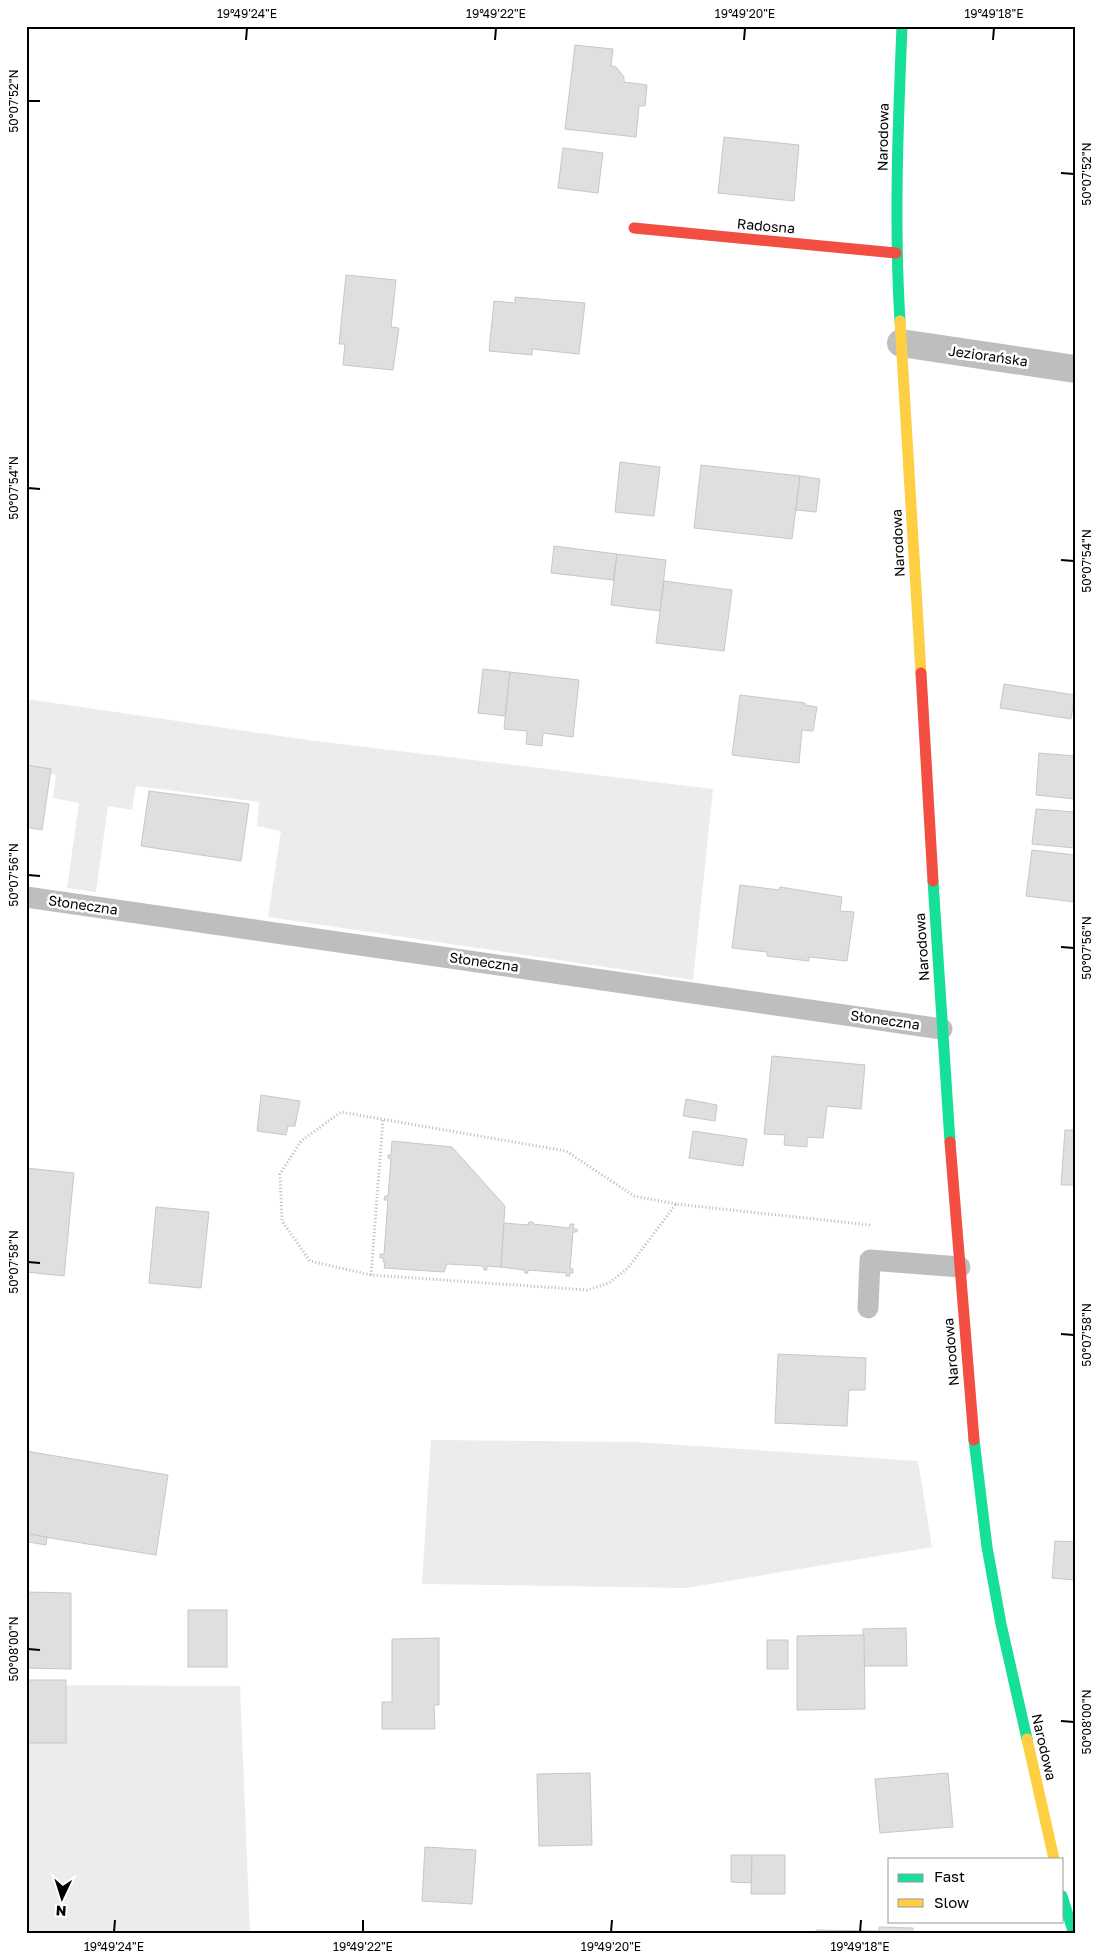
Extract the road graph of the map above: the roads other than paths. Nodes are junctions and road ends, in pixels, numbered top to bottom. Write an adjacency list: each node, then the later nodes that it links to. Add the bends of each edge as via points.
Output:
1 (902, 26): 3 (street, Narodowa)
2 (634, 228): 3 (street, Radosna)
3 (896, 253): 4 (street, Narodowa)
4 (901, 344): 5 (street, Jeziorańska); 7 (street, Narodowa)
5 (1075, 369)
6 (26, 897): 7 (lane, Słoneczna)
7 (942, 1029): 8 (street, Narodowa)
8 (960, 1267): 9 (lane, via 870,1260); 10 (street, Narodowa, via 973,1436 987,1547 1000,1624)
9 (868, 1308)
10 (1054, 1858)
11 (1064, 1902): 12 (street)
12 (1074, 1934)

